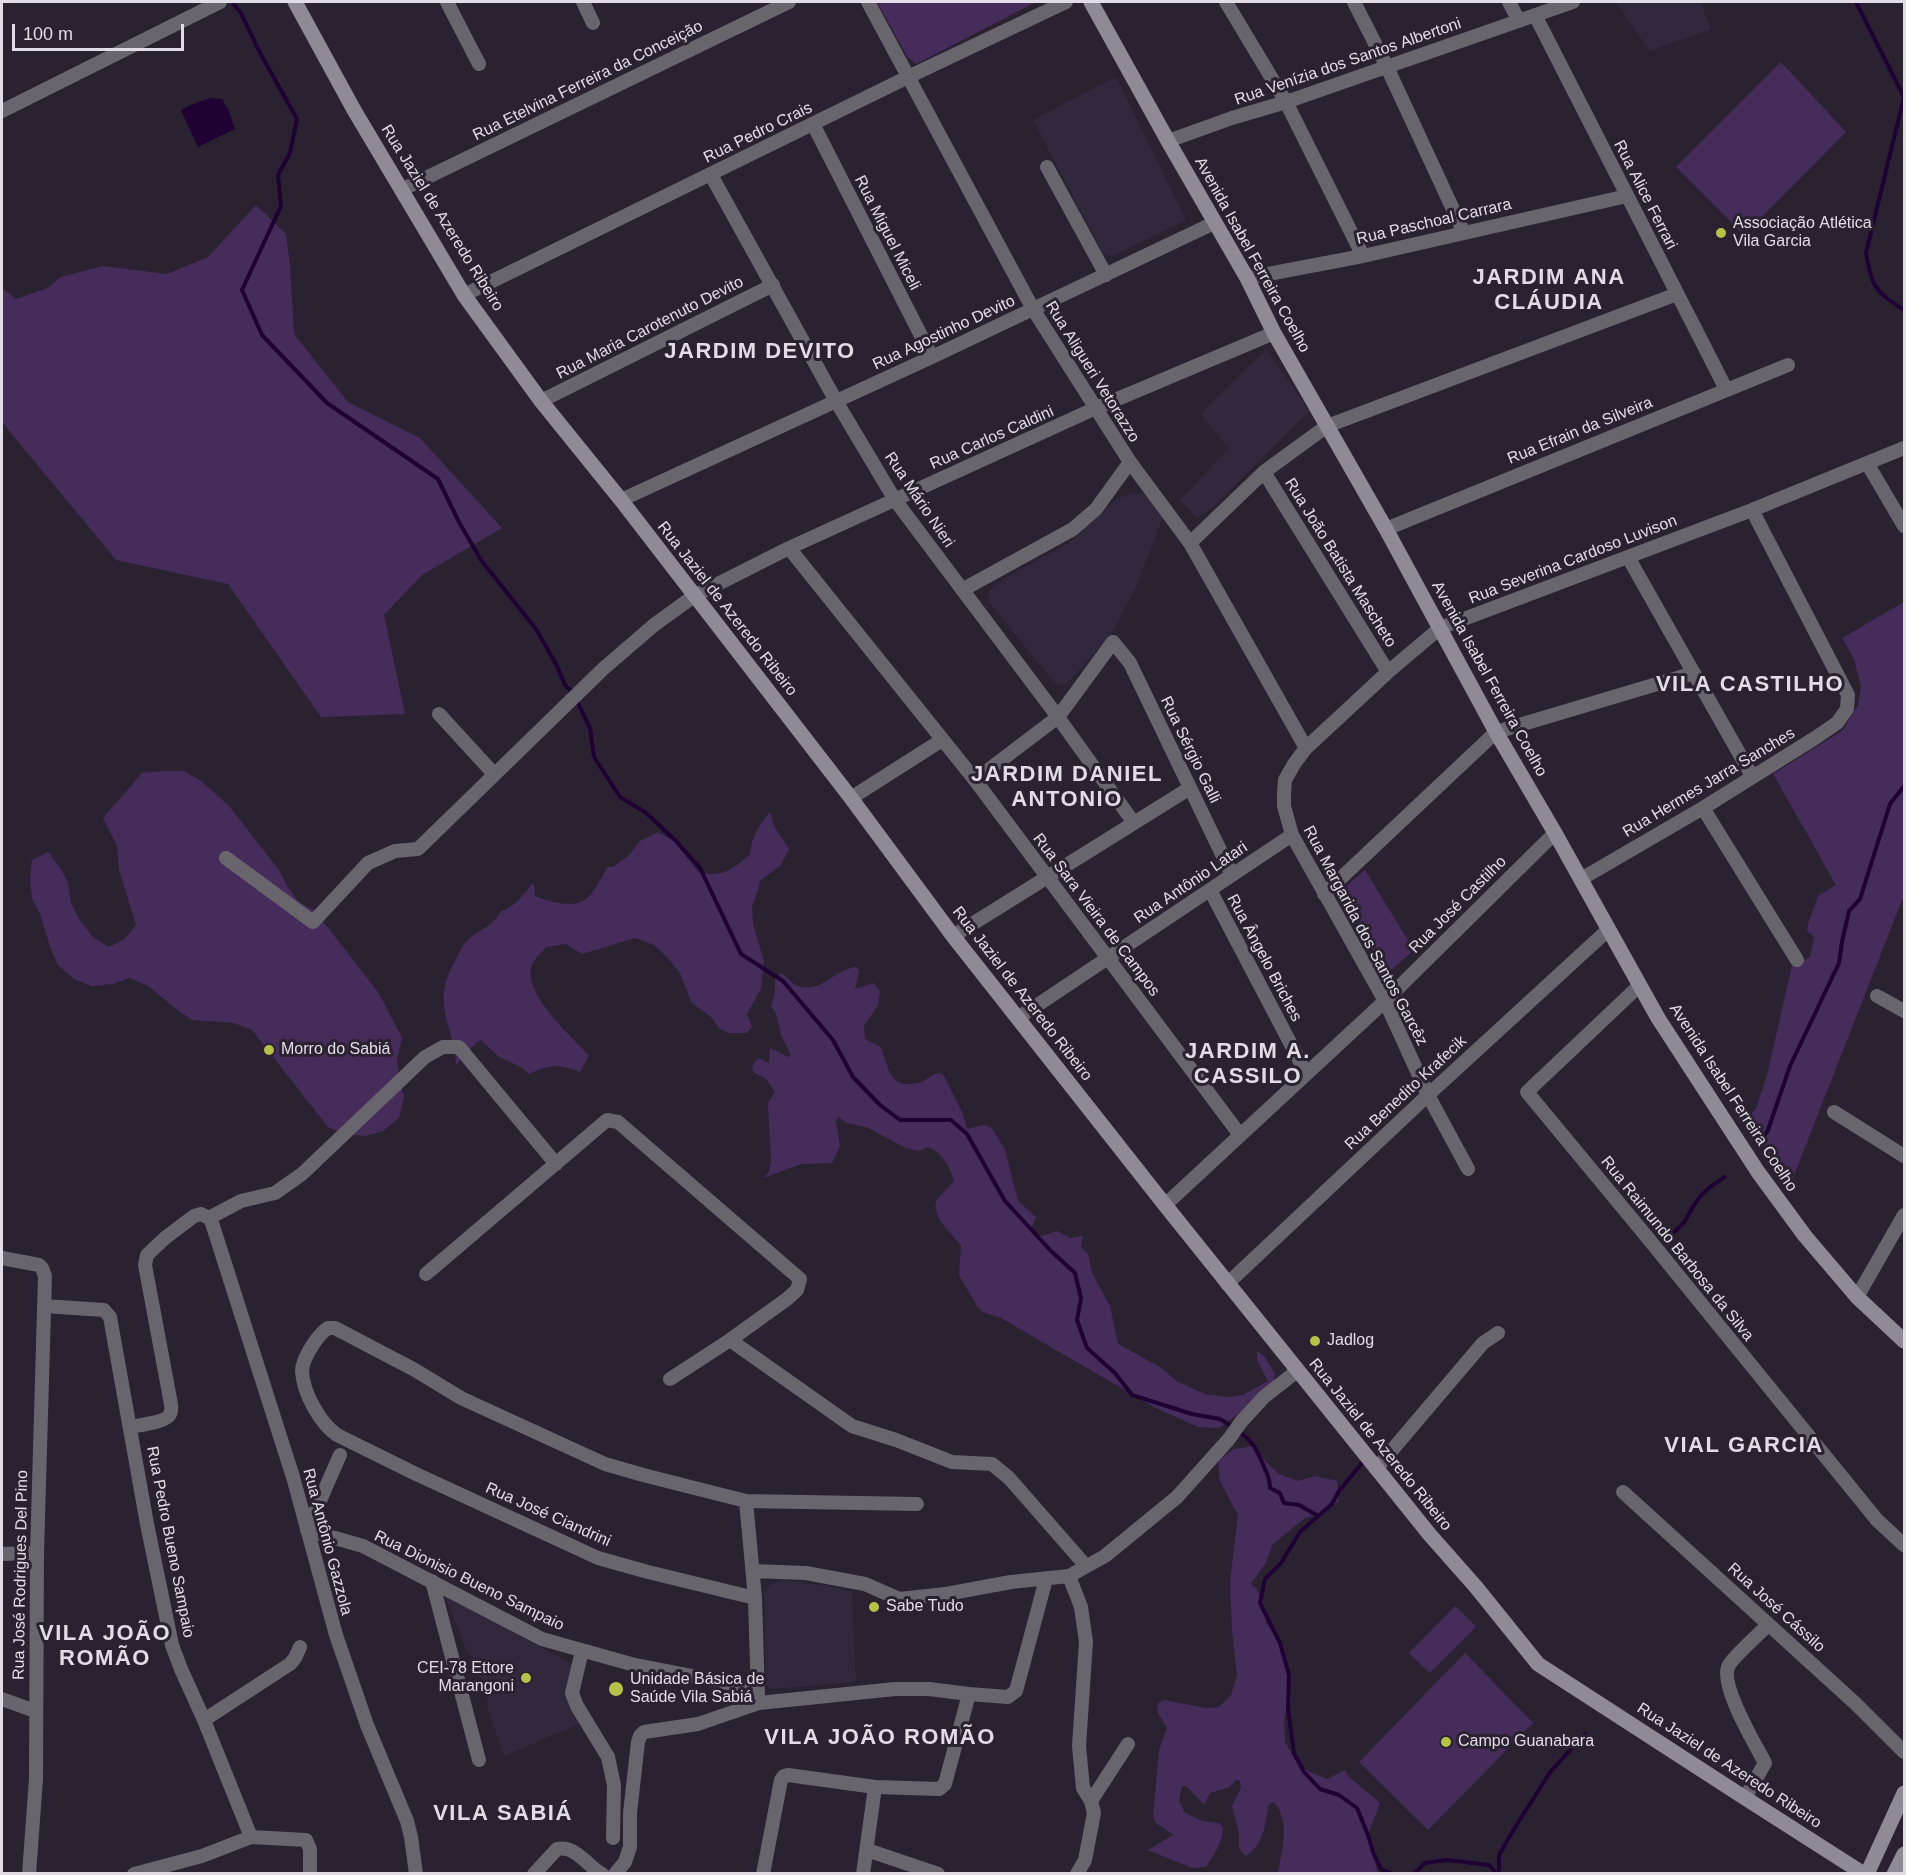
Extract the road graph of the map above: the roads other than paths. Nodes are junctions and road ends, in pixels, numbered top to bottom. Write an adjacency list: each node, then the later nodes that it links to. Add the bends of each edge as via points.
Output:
1 (220, 2): 20 (street)
2 (296, 2): 25 (street, Rua Jaziel de Azeredo Ribeiro)
3 (447, 2): 16 (street)
4 (583, 2): 15 (street)
5 (789, 2): 25 (street, Rua Etelvina Ferreira da Conceição)
6 (868, 2): 18 (street, Rua Aligueri Vetorazzo)
7 (1066, 2): 18 (street, Rua Pedro Crais)
8 (1091, 2): 22 (street, Avenida Isabel Ferreira Coelho)
9 (1226, 2): 19 (street)
10 (1354, 2): 17 (street)
11 (1509, 2): 14 (street)
12 (1573, 2): 13 (street, Rua Venízia dos Santos Albertoni)
13 (1535, 15): 14 (street, Rua Venízia dos Santos Albertoni); 26 (street, Rua Alice Ferrari)
14 (1519, 21): 17 (street, Rua Venízia dos Santos Albertoni)
15 (593, 23)
16 (479, 64)
17 (1387, 67): 19 (street, Rua Venízia dos Santos Albertoni); 28 (street)
18 (908, 77): 21 (street, Rua Pedro Crais); 35 (street, Rua Aligueri Vetorazzo)
19 (1286, 102): 22 (street, Rua Venízia dos Santos Albertoni); 29 (street)
20 (2, 111)
21 (813, 124): 24 (street, Rua Pedro Crais); 37 (street, Rua Miguel Miceli)
22 (1168, 141): 27 (street, Avenida Isabel Ferreira Coelho)
23 (1047, 167): 30 (street)
24 (711, 175): 32 (street, Rua Mário Nieri); 34 (street, Rua Pedro Crais)
25 (401, 190): 34 (street, Rua Jaziel de Azeredo Ribeiro)
26 (1627, 196): 28 (street, Rua Paschoal Carrara); 33 (street, Rua Alice Ferrari)
27 (1214, 223): 30 (street, Rua Agostinho Devito); 31 (street, Avenida Isabel Ferreira Coelho)
28 (1464, 233): 29 (street, Rua Paschoal Carrara)
29 (1363, 256): 31 (street, Rua Paschoal Carrara)
30 (1106, 275): 35 (street, Rua Agostinho Devito)
31 (1247, 278): 36 (street, Avenida Isabel Ferreira Coelho)
32 (773, 285): 40 (street, Rua Maria Carotenuto Devito); 41 (street, Rua Mário Nieri)
33 (1677, 294): 39 (street, Rua Alice Ferrari); 43 (street)
34 (464, 295): 40 (street, Rua Jaziel de Azeredo Ribeiro)
35 (1033, 309): 37 (street, Rua Agostinho Devito); 42 (street, Rua Aligueri Vetorazzo)
36 (1274, 333): 42 (street, Rua Carlos Caldini); 43 (street, Avenida Isabel Ferreira Coelho)
37 (932, 357): 41 (street, Rua Agostinho Devito)
38 (1788, 365): 39 (street, Rua Efrain da Silveira)
39 (1726, 390): 52 (street, Rua Efrain da Silveira)
40 (541, 401): 48 (street, Rua Jaziel de Azeredo Ribeiro)
41 (836, 401): 48 (street, Rua Agostinho Devito); 49 (street, Rua Mário Nieri)
42 (1096, 408): 45 (street, Rua Aligueri Vetorazzo); 49 (street, Rua Carlos Caldini)
43 (1327, 426): 47 (street); 52 (street, Avenida Isabel Ferreira Coelho)
44 (1905, 448): 46 (street, Rua Severina Cardoso Luvison)
45 (1130, 462): 53 (street, Rua Aligueri Vetorazzo); 56 (street, via 1096,509 1073,529)
46 (1867, 462): 50 (street, Rua Severina Cardoso Luvison); 51 (street)
47 (1264, 472): 53 (street); 59 (street, Rua João Batista Mascheto)
48 (621, 500): 57 (street, Rua Jaziel de Azeredo Ribeiro)
49 (895, 500): 54 (street, Rua Carlos Caldini); 56 (street, Rua Mário Nieri)
50 (1752, 510): 55 (street, Rua Severina Cardoso Luvison); 67 (street, Rua Hermes Jarra Sanches, via 1848,695 1847,709 1837,723)
51 (1905, 526)
52 (1386, 529): 58 (street, Avenida Isabel Ferreira Coelho)
53 (1190, 543): 65 (street, Rua Aligueri Vetorazzo)
54 (789, 548): 57 (street, Rua Carlos Caldini); 64 (street, Rua Sara Vieira de Campos)
55 (1628, 557): 58 (street, Rua Severina Cardoso Luvison); 60 (street)
56 (962, 590): 62 (street, Rua Mário Nieri)
57 (694, 596): 66 (street, Rua Carlos Caldini, via 626,649); 70 (street, Rua Jaziel de Azeredo Ribeiro)
58 (1440, 628): 59 (street, Rua Severina Cardoso Luvison); 63 (street, Avenida Isabel Ferreira Coelho)
59 (1388, 672): 65 (street, Rua Severina Cardoso Luvison)
60 (1694, 673): 63 (street); 67 (street)
61 (439, 714): 66 (street)
62 (1058, 717): 68 (street); 69 (street, Rua Sérgio Galli, via 1113,642 1130,663); 72 (street, Rua Mário Nieri)
63 (1496, 732): 73 (street, Avenida Isabel Ferreira Coelho); 80 (street)
64 (942, 740): 68 (street, Rua Sara Vieira de Campos); 70 (street)
65 (1306, 748): 74 (street, Rua Margarida dos Santos Garcêz, via 1285,780 1284,806)
66 (494, 774): 75 (street, Rua Carlos Caldini, via 418,849 395,851 368,863 313,922)
67 (1752, 777): 71 (street, Rua Hermes Jarra Sanches)
68 (975, 780): 77 (street, Rua Sara Vieira de Campos)
69 (1190, 788): 72 (street); 76 (street, Rua Sérgio Galli)
70 (851, 798): 82 (street, Rua Jaziel de Azeredo Ribeiro)
71 (1703, 808): 78 (street, Rua Hermes Jarra Sanches); 84 (street)
72 (1134, 823): 77 (street)
73 (1555, 832): 78 (street, Avenida Isabel Ferreira Coelho); 87 (street, Rua José Castilho)
74 (1292, 835): 76 (street, Rua Antônio Latari); 80 (street, Rua Margarida dos Santos Garcêz)
75 (226, 858)
76 (1232, 875): 79 (street, Rua Antônio Latari)
77 (1048, 876): 82 (street); 83 (street, Rua Sara Vieira de Campos)
78 (1581, 879): 81 (street, Avenida Isabel Ferreira Coelho)
79 (1210, 890): 83 (street, Rua Antônio Latari); 90 (street, Rua Ângelo Briches)
80 (1324, 894): 87 (street, Rua Margarida dos Santos Garcêz)
81 (1609, 929): 85 (street, Avenida Isabel Ferreira Coelho); 91 (street, Rua Benedito Krafecik)
82 (953, 936): 89 (street, Rua Jaziel de Azeredo Ribeiro)
83 (1108, 958): 89 (street, Rua Antônio Latari); 93 (street, Rua Sara Vieira de Campos)
84 (1797, 960)
85 (1640, 986): 103 (street, Avenida Isabel Ferreira Coelho, via 1758,1172); 119 (street, Rua Raimundo Barbosa da Silva, via 1527,1092 1877,1520)
86 (1877, 996): 88 (street)
87 (1385, 1001): 90 (street, Rua José Castilho); 91 (street, Rua Margarida dos Santos Garcêz)
88 (1905, 1011)
89 (1017, 1018): 97 (street, Rua Jaziel de Azeredo Ribeiro)
90 (1306, 1073): 93 (street, Rua José Castilho)
91 (1428, 1095): 96 (street, Rua Margarida dos Santos Garcêz); 102 (street, Rua Benedito Krafecik)
92 (1834, 1112): 94 (street)
93 (1240, 1135): 97 (street, Rua José Castilho)
94 (1905, 1156)
95 (556, 1164): 99 (street, via 459,1047 443,1047 425,1057 302,1174 275,1193 241,1201); 101 (street); 106 (street, via 607,1120 618,1122 800,1279 787,1299)
96 (1468, 1168)
97 (1165, 1205): 102 (street, Rua Jaziel de Azeredo Ribeiro)
98 (1905, 1215): 103 (street)
99 (208, 1218): 110 (street, via 194,1216 145,1259 171,1412 169,1418); 118 (street, Rua Antônio Gazzola, via 259,1366)
100 (2, 1258): 104 (street, Rua José Rodrigues Del Pino, via 39,1264 45,1276)
101 (426, 1275)
102 (1227, 1284): 108 (street, Rua Jaziel de Azeredo Ribeiro)
103 (1857, 1297): 107 (street, Avenida Isabel Ferreira Coelho)
104 (44, 1306): 110 (street, Rua Pedro Bueno Sampaio, via 108,1313); 120 (street, Rua José Rodrigues Del Pino)
105 (1498, 1333): 114 (street, via 1483,1343)
106 (730, 1340): 109 (street); 122 (street, via 852,1426 952,1462 992,1464 1009,1478)
107 (1905, 1341)
108 (1297, 1371): 114 (street, Rua Jaziel de Azeredo Ribeiro); 122 (street, via 1264,1397 1177,1497 1105,1556)
109 (670, 1379)
110 (131, 1427): 135 (street, Rua Pedro Bueno Sampaio, via 172,1644)
111 (337, 1435): 112 (street, Rua José Ciandrini); 113 (street); 116 (street, via 313,1406 302,1370 317,1339 328,1328 336,1328 461,1398 605,1464)
112 (353, 1442): 113 (street); 127 (street, Rua José Ciandrini, via 598,1558)
113 (340, 1455): 118 (street)
114 (1376, 1468): 141 (street, Rua Jaziel de Azeredo Ribeiro, via 1538,1664)
115 (1623, 1492): 128 (street, Rua José Cássilo)
116 (746, 1501): 117 (street); 123 (street)
117 (917, 1504)
118 (307, 1530): 126 (street, Rua Dionisio Bueno Sampaio, via 363,1546); 150 (street, Rua Antônio Gazzola, via 353,1689 407,1821)
119 (1905, 1545)
120 (37, 1553): 121 (street); 134 (street, Rua José Rodrigues Del Pino)
121 (2, 1554)
122 (1086, 1566): 124 (street)
123 (753, 1571): 125 (street, via 806,1573 856,1582 899,1599); 127 (street)
124 (1069, 1576): 125 (street); 142 (street, via 1086,1642 1079,1746 1083,1788)
125 (1046, 1579): 131 (street, via 1016,1691 1008,1697)
126 (432, 1581): 130 (street, Rua Dionisio Bueno Sampaio, via 543,1639); 138 (street)
127 (755, 1598): 132 (street)
128 (1768, 1625): 137 (street, Rua José Cássilo); 141 (street, via 1728,1665 1726,1676 1729,1692 1765,1763)
129 (300, 1647): 135 (street, via 290,1664)
130 (582, 1651): 132 (street, Rua Dionisio Bueno Sampaio, via 743,1686); 144 (street, via 572,1693 608,1757 614,1785)
131 (969, 1694): 132 (street, via 895,1689); 139 (street, via 945,1784 939,1789)
132 (758, 1697): 153 (street, via 698,1724 640,1736 630,1813 630,1847 626,1862)
133 (2, 1699): 134 (street)
134 (35, 1711): 147 (street, Rua José Rodrigues Del Pino, via 36,1779)
135 (204, 1720): 143 (street, Rua Pedro Bueno Sampaio)
136 (1128, 1744): 142 (street)
137 (1905, 1752)
138 (479, 1760)
139 (875, 1787): 145 (street); 154 (street, via 784,1776)
140 (1905, 1793): 158 (street)
141 (1745, 1798): 158 (street, Rua Jaziel de Azeredo Ribeiro)
142 (1091, 1801): 157 (street, via 1094,1813 1085,1860)
143 (250, 1837): 148 (street, via 202,1856); 149 (street, via 306,1840)
144 (613, 1838)
145 (867, 1850): 155 (street); 156 (street)
146 (1905, 1854): 159 (street)
147 (28, 1874)
148 (134, 1874)
149 (310, 1874)
150 (416, 1874)
151 (534, 1874): 152 (street, via 557,1849 566,1848)
152 (602, 1874)
153 (615, 1874)
154 (763, 1874)
155 (863, 1874)
156 (938, 1874)
157 (1077, 1874)
158 (1866, 1874)
159 (1894, 1874)

